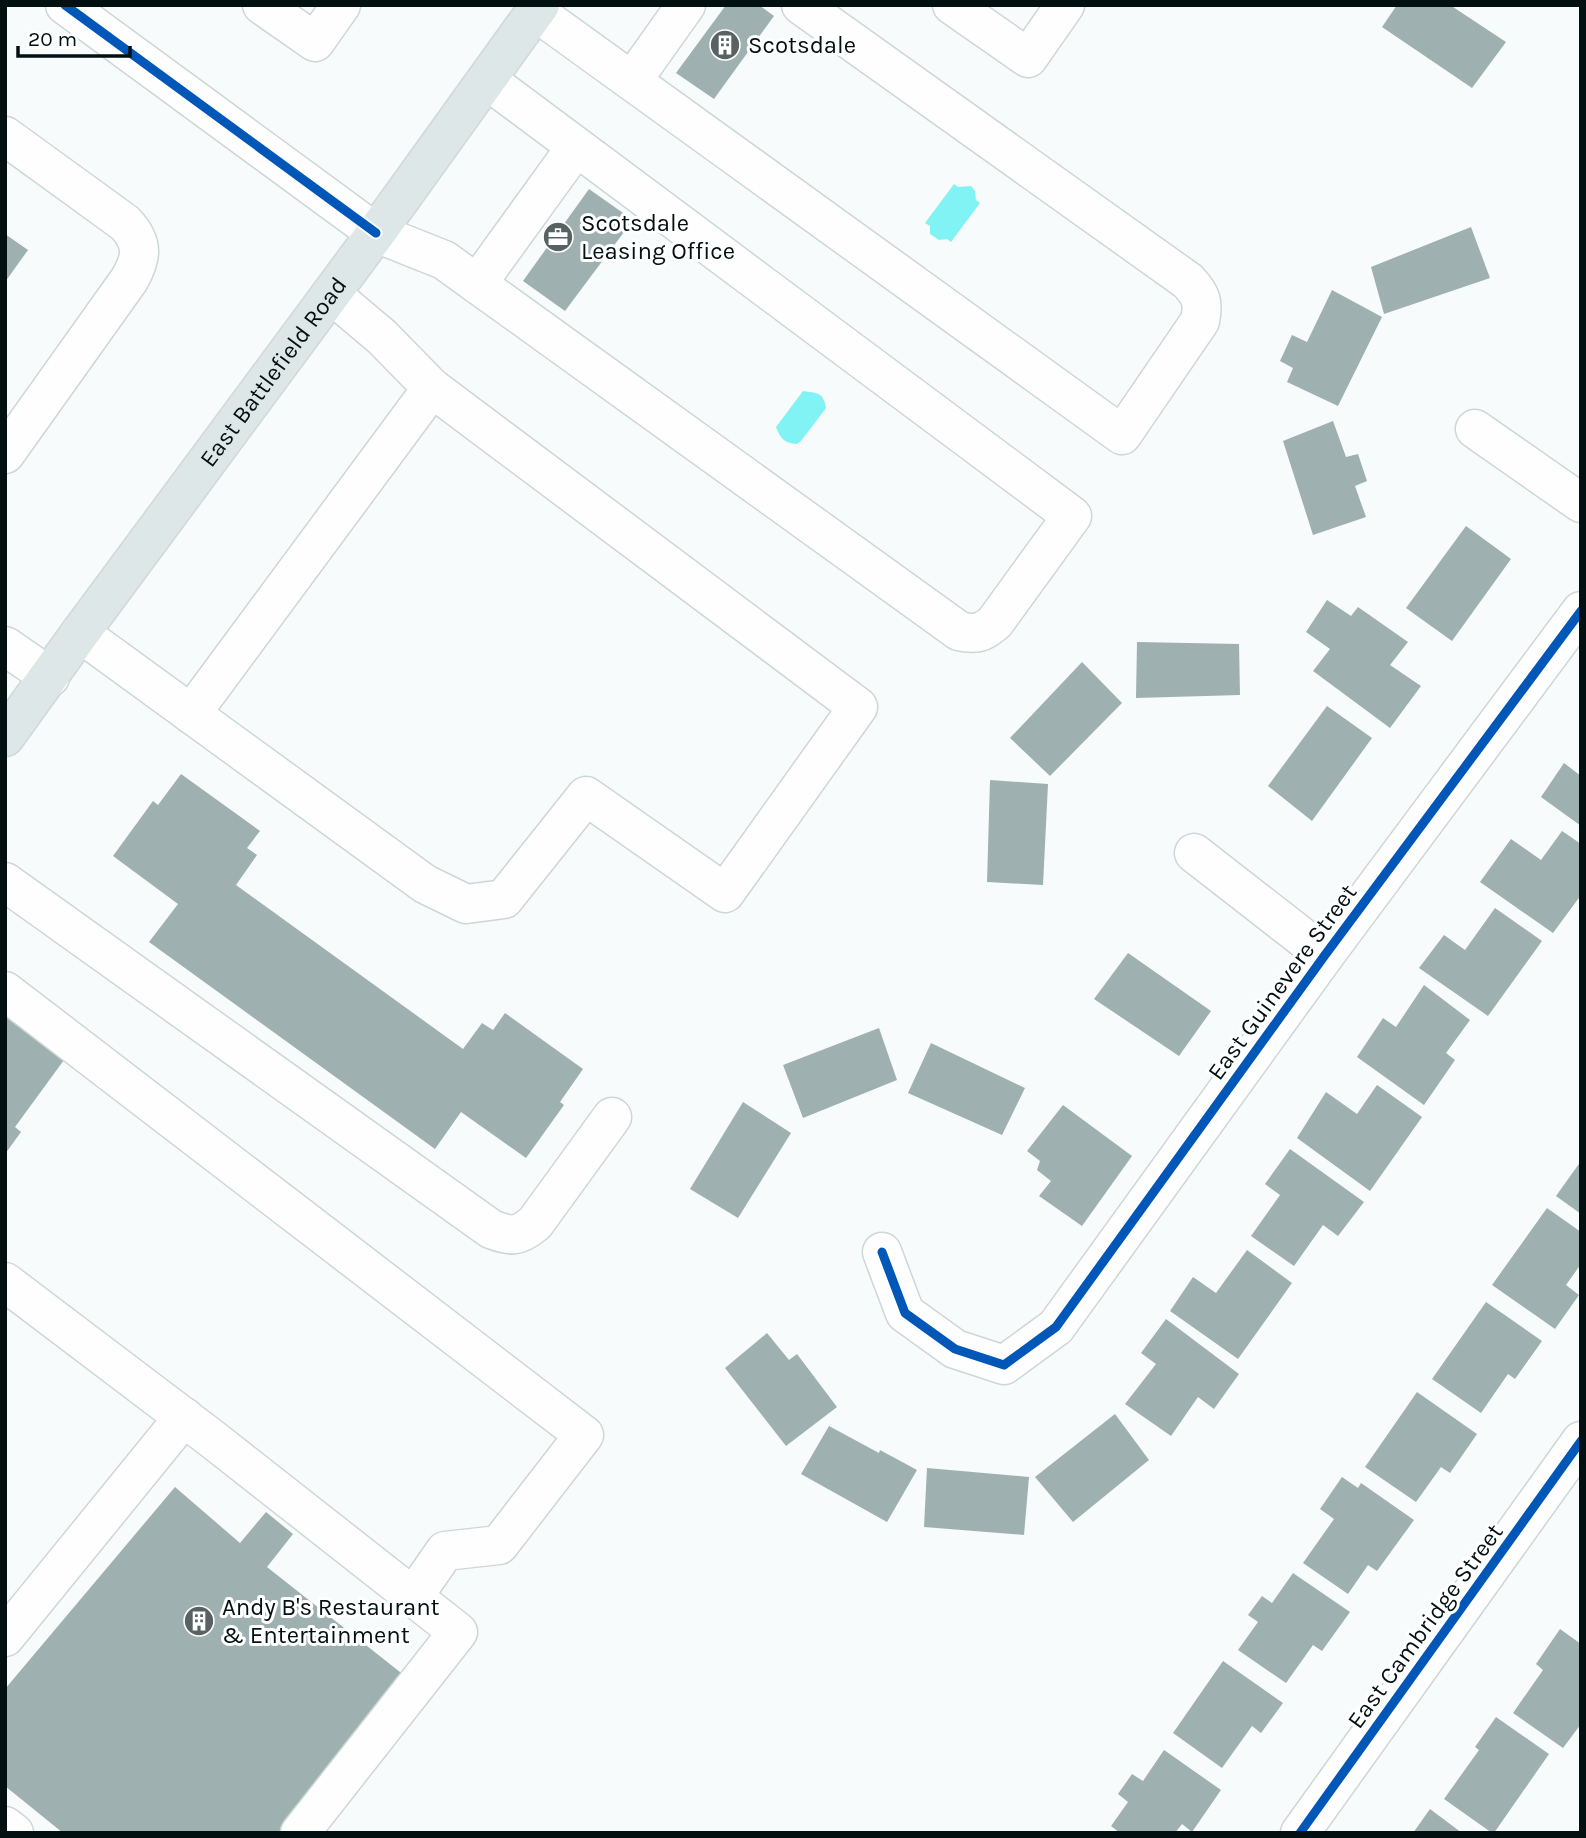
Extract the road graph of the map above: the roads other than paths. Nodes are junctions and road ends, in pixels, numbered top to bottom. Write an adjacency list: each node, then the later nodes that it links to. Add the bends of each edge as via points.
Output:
1 (65, 5): 13 (street)
2 (341, 5): 8 (street, via 315,43)
3 (686, 5): 10 (street)
4 (801, 5): 10 (street, via 1198,292 1203,304 1200,321 1122,435)
5 (952, 5): 6 (street, via 1028,58)
6 (1065, 5)
7 (538, 9): 9 (main road, East Battlefield Road); 10 (street)
8 (275, 10)
9 (487, 80): 12 (street); 13 (main road, East Battlefield Road)
10 (632, 81)
11 (5, 136): 18 (street, via 125,223 139,248 138,264 129,281)
12 (576, 147): 14 (street); 14 (street, via 1072,516 1057,538 995,622 973,634 959,631)
13 (376, 233): 14 (street, via 444,260); 15 (main road, East Battlefield Road)
14 (477, 284)
15 (331, 294): 16 (street); 21 (main road, East Battlefield Road)
16 (432, 388): 24 (street); 24 (street, via 858,707 725,893 586,796 504,899 466,904 425,884)
17 (1475, 429): 19 (street)
18 (5, 454)
19 (1581, 503)
20 (1581, 611): 28 (street, East Guinevere Street)
21 (79, 633): 23 (main road, East Battlefield Road); 24 (street)
22 (5, 646): 23 (street)
23 (50, 677): 25 (main road, East Battlefield Road)
24 (191, 713)
25 (5, 737)
26 (1194, 853): 28 (street)
27 (5, 882): 30 (street, via 491,1229 507,1235 522,1233 535,1223)
28 (1325, 955): 31 (street, East Guinevere Street, via 1056,1326 1004,1365 956,1349 905,1313)
29 (5, 991): 35 (street, via 584,1435 499,1545 445,1551)
30 (612, 1117)
31 (882, 1252)
32 (5, 1282): 33 (street)
33 (184, 1417): 35 (street); 36 (street)
34 (1581, 1441): 40 (street, East Cambridge Street)
35 (413, 1597): 39 (street, via 458,1632)
36 (12, 1615)
37 (5, 1826): 38 (street)
38 (14, 1833)
39 (300, 1833)
40 (1300, 1833)

